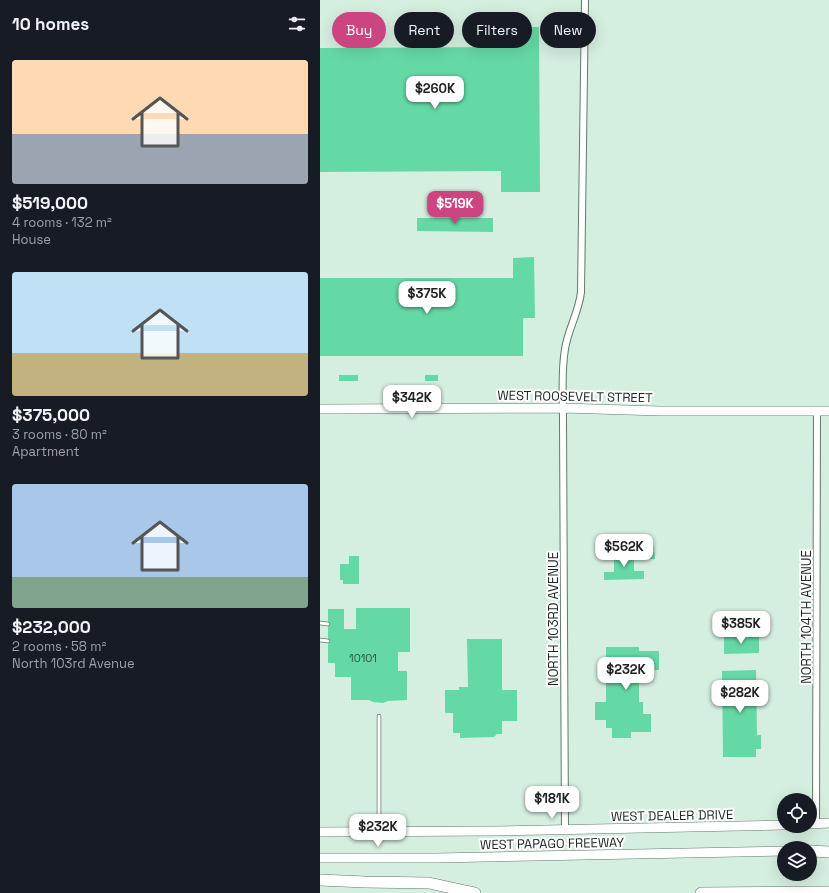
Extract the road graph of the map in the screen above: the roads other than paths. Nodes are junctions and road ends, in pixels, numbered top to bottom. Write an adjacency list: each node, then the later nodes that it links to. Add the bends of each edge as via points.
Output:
1 (585, 0): 2 (street, NORTH 103RD AVENUE, via 581,292 580,303 565,348)
2 (563, 408): 3 (street, WEST ROOSEVELT STREET); 5 (street, WEST ROOSEVELT STREET); 15 (street, NORTH 103RD AVENUE)
3 (320, 409)
4 (829, 410): 5 (street, WEST ROOSEVELT STREET)
5 (817, 411): 11 (street, NORTH 104TH AVENUE)
6 (320, 623): 7 (lane)
7 (328, 624)
8 (320, 640): 9 (lane)
9 (328, 641)
10 (379, 716): 17 (lane)
11 (813, 793)
12 (829, 823): 13 (street)
13 (817, 824)
14 (777, 825): 15 (street, WEST DEALER DRIVE)
15 (565, 830): 17 (street, WEST DEALER DRIVE)
16 (320, 832): 17 (street, WEST DEALER DRIVE)
17 (379, 832)
18 (829, 850): 20 (highway)
19 (777, 851): 21 (street, WEST PAPAGO FREEWAY)
20 (817, 851)
21 (320, 858)
22 (320, 880): 24 (highway, via 429,883)
23 (829, 892): 25 (highway)
24 (475, 893)
25 (701, 893)

